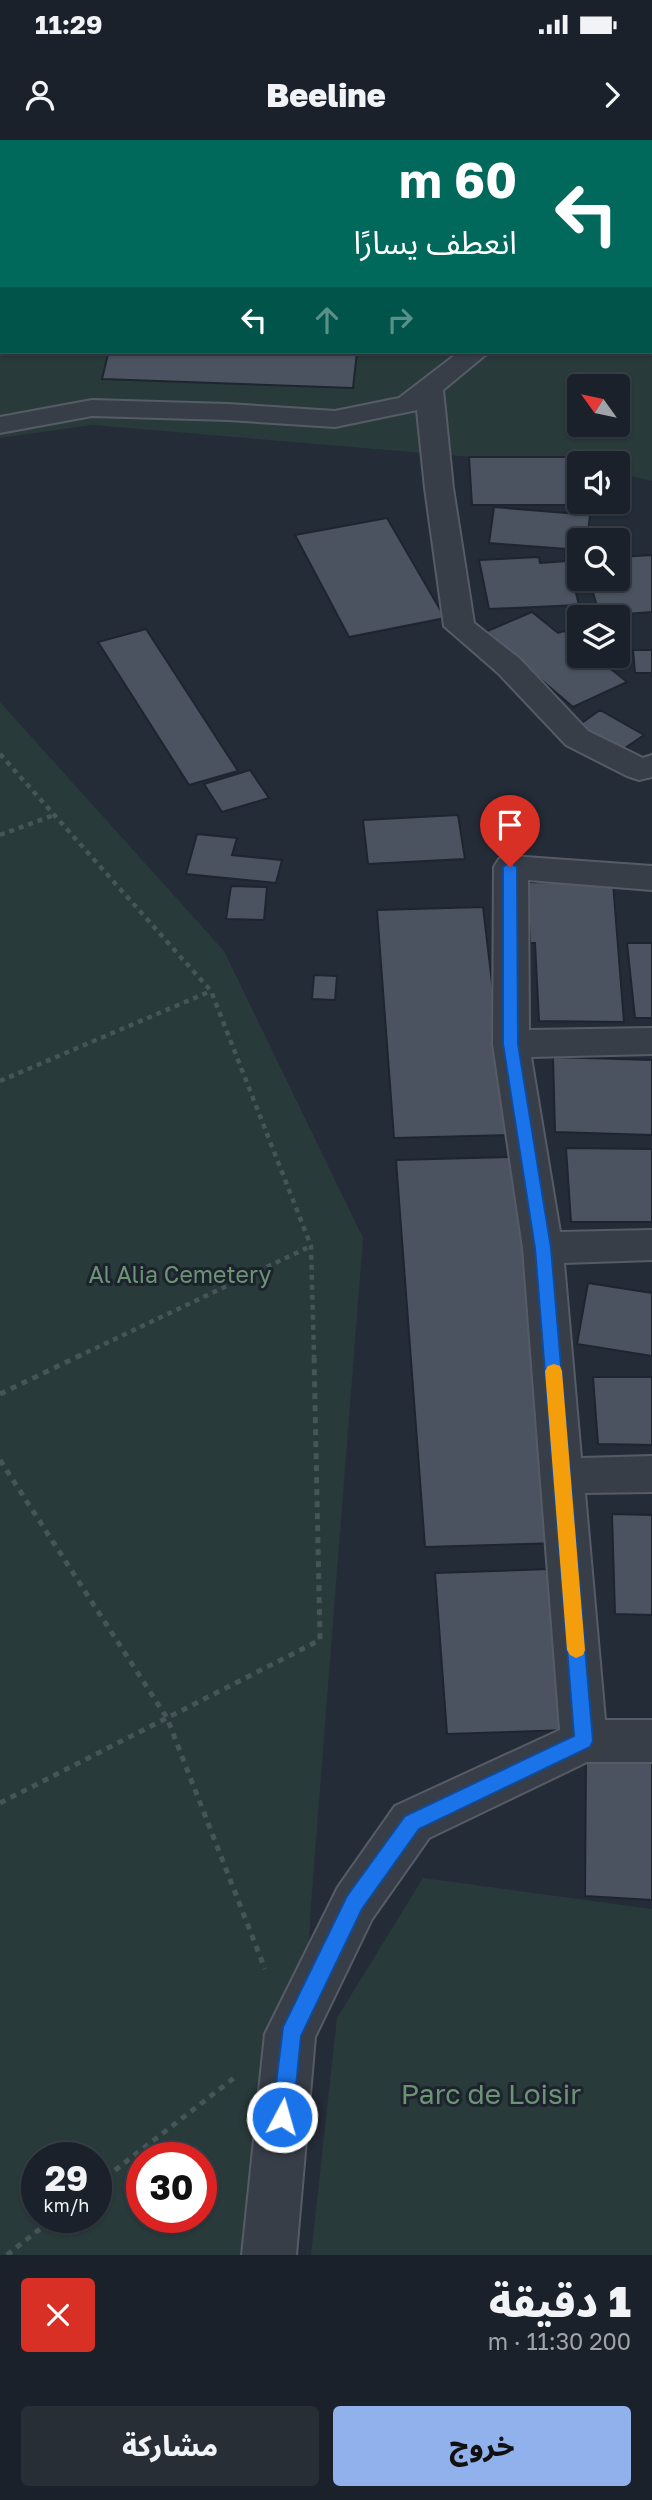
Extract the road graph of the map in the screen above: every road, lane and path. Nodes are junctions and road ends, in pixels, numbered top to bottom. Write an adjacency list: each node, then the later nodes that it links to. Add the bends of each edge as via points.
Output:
1 (473, 354): 2 (street)
2 (429, 387): 3 (street, via 408,404 335,419 92,408); 5 (street, via 459,625 509,666 577,738 639,769)
3 (0, 425)
4 (0, 754): 6 (path)
5 (652, 766)
6 (54, 815): 7 (path); 9 (path)
7 (0, 835)
8 (652, 878): 11 (street, via 510,867)
9 (211, 991): 12 (path); 13 (path)
10 (652, 1041): 11 (street)
11 (511, 1044): 15 (street)
12 (0, 1081)
13 (311, 1245): 16 (path); 20 (path, via 320,1640)
14 (652, 1245): 15 (street)
15 (543, 1248): 19 (street)
16 (0, 1394)
17 (0, 1460): 20 (path)
18 (652, 1474): 19 (street)
19 (562, 1476): 21 (street)
20 (167, 1718): 23 (path); 24 (path)
21 (583, 1741): 22 (street); 24 (street, via 412,1822 355,1903)
22 (652, 1741)
23 (0, 1803)
24 (290, 2034): 25 (path); 28 (street)
25 (112, 2173)
26 (35, 2233): 27 (path)
27 (7, 2255)
28 (269, 2255)

